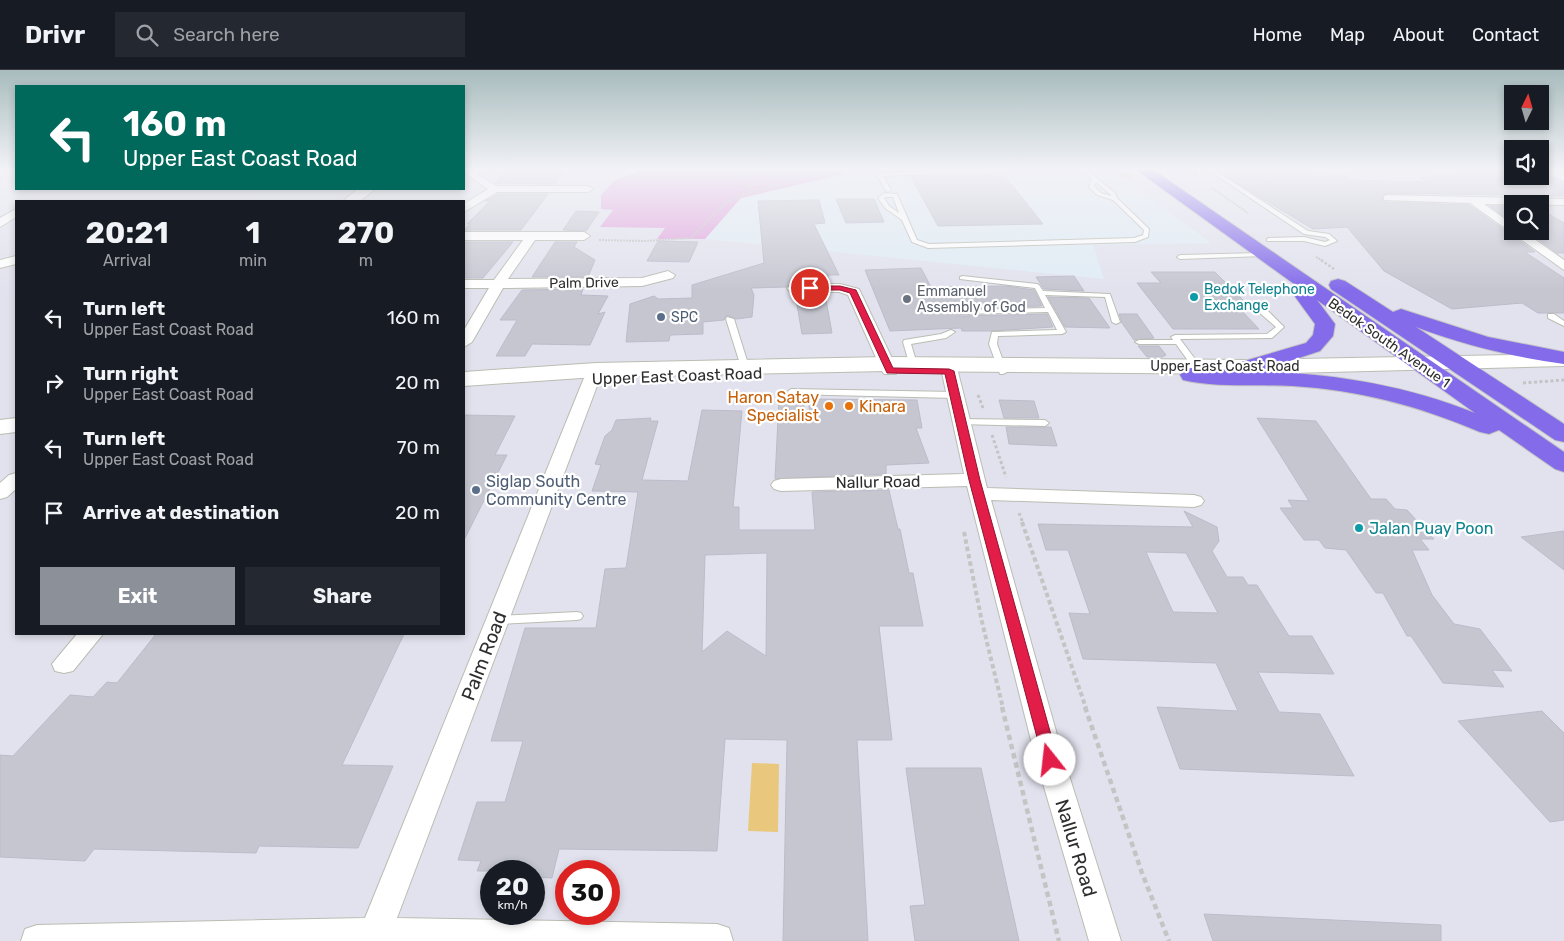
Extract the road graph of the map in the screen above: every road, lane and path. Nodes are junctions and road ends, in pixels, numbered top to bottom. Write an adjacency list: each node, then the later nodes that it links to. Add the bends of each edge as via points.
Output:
1 (12, 210): 13 (street)
2 (720, 210): 16 (path, via 696,236 687,240 596,240)
3 (891, 210): 12 (lane)
4 (901, 210): 12 (lane)
5 (1126, 210): 12 (lane, via 1148,230 1146,236 1135,240 928,246 914,241)
6 (1204, 210): 20 (main road, Bedok South Avenue 1)
7 (1214, 210): 20 (main road, Bedok South Avenue 1)
8 (1242, 210): 11 (path)
9 (1267, 210): 18 (lane, via 1305,236)
10 (1485, 210): 14 (street)
11 (1248, 214)
12 (905, 219)
13 (0, 223)
14 (1504, 223)
15 (465, 236): 17 (street)
16 (584, 236): 17 (street)
17 (531, 237): 31 (street)
18 (1288, 240): 20 (lane); 27 (path)
19 (1528, 240): 21 (street)
20 (1262, 248): 23 (lane); 34 (main road, Bedok South Avenue 1); 50 (main road, via 1325,324 1323,336 1313,347); 51 (main road, Bedok South Avenue 1)
21 (1548, 255): 22 (street); 26 (street)
22 (1564, 255)
23 (1180, 257)
24 (15, 260): 25 (street)
25 (0, 264)
26 (1564, 266)
27 (1334, 269)
28 (668, 275): 31 (street, Palm Drive, via 642,282)
29 (962, 278): 33 (lane, via 1037,286)
30 (465, 284): 31 (street, Palm Drive)
31 (498, 284): 43 (street)
32 (794, 288): 49 (street, via 840,288 854,292)
33 (1042, 293): 35 (lane); 40 (lane, via 1108,295)
34 (1352, 294): 46 (main road, via 1474,342); 51 (main road, Bedok South Avenue 1)
35 (1050, 310): 36 (lane); 53 (lane, via 1062,332 995,334 993,344)
36 (963, 312)
37 (1264, 312): 45 (lane, via 1280,327 1269,336 1175,337)
38 (1551, 316): 41 (lane)
39 (730, 319): 48 (lane)
40 (1116, 322)
41 (1564, 324)
42 (951, 332): 47 (lane, via 907,342)
43 (465, 340)
44 (1139, 342): 45 (lane)
45 (1178, 342): 54 (lane)
46 (1564, 359): 51 (main road, Upper East Coast Road)
47 (913, 364): 49 (main road, Upper East Coast Road); 52 (main road, Upper East Coast Road)
48 (745, 367): 49 (main road, Upper East Coast Road); 56 (main road, Upper East Coast Road, via 596,370)
49 (888, 367): 52 (main road, Upper East Coast Road); 57 (main road, Upper East Coast Road)
50 (1249, 367): 51 (main road, Upper East Coast Road); 54 (main road, Upper East Coast Road)
51 (1443, 367): 54 (main road, Upper East Coast Road); 55 (main road, Upper East Coast Road); 71 (main road, Bedok South Avenue 1); 71 (main road, Bedok South Avenue 1)
52 (948, 368): 53 (main road, Upper East Coast Road); 63 (street, Nallur Road)
53 (1002, 368): 54 (main road, Upper East Coast Road)
54 (1194, 371): 71 (main road, via 1351,385 1388,393 1461,415)
55 (1564, 374)
56 (465, 378)
57 (592, 378): 60 (main road, Upper East Coast Road); 80 (street, Palm Road, via 527,540)
58 (1564, 380): 59 (path)
59 (1517, 383)
60 (465, 386)
61 (976, 389): 67 (path)
62 (791, 392): 63 (lane)
63 (955, 395): 66 (street, Nallur Road)
64 (15, 418): 65 (main road)
65 (0, 419)
66 (962, 422): 67 (lane); 74 (street, Nallur Road)
67 (988, 423): 68 (lane); 76 (path)
68 (1045, 423)
69 (15, 425): 70 (main road)
70 (0, 427)
71 (1558, 451)
72 (15, 480): 75 (street)
73 (781, 484): 74 (street, Nallur Road)
74 (977, 487): 76 (street, Nallur Road); 88 (street, Nallur Road, via 1024,667 1079,862)
75 (0, 493)
76 (1012, 496): 77 (street, Nallur Road); 89 (path, via 1142,873)
77 (1194, 500)
78 (963, 528): 87 (path, via 982,622)
79 (578, 616): 80 (lane)
80 (499, 620): 83 (street, Palm Road)
81 (90, 635): 82 (street)
82 (64, 664)
83 (375, 934): 84 (street); 86 (street)
84 (529, 938): 85 (street)
85 (717, 940)
86 (39, 941)
87 (1059, 941)
88 (1105, 941)
89 (1169, 941)

